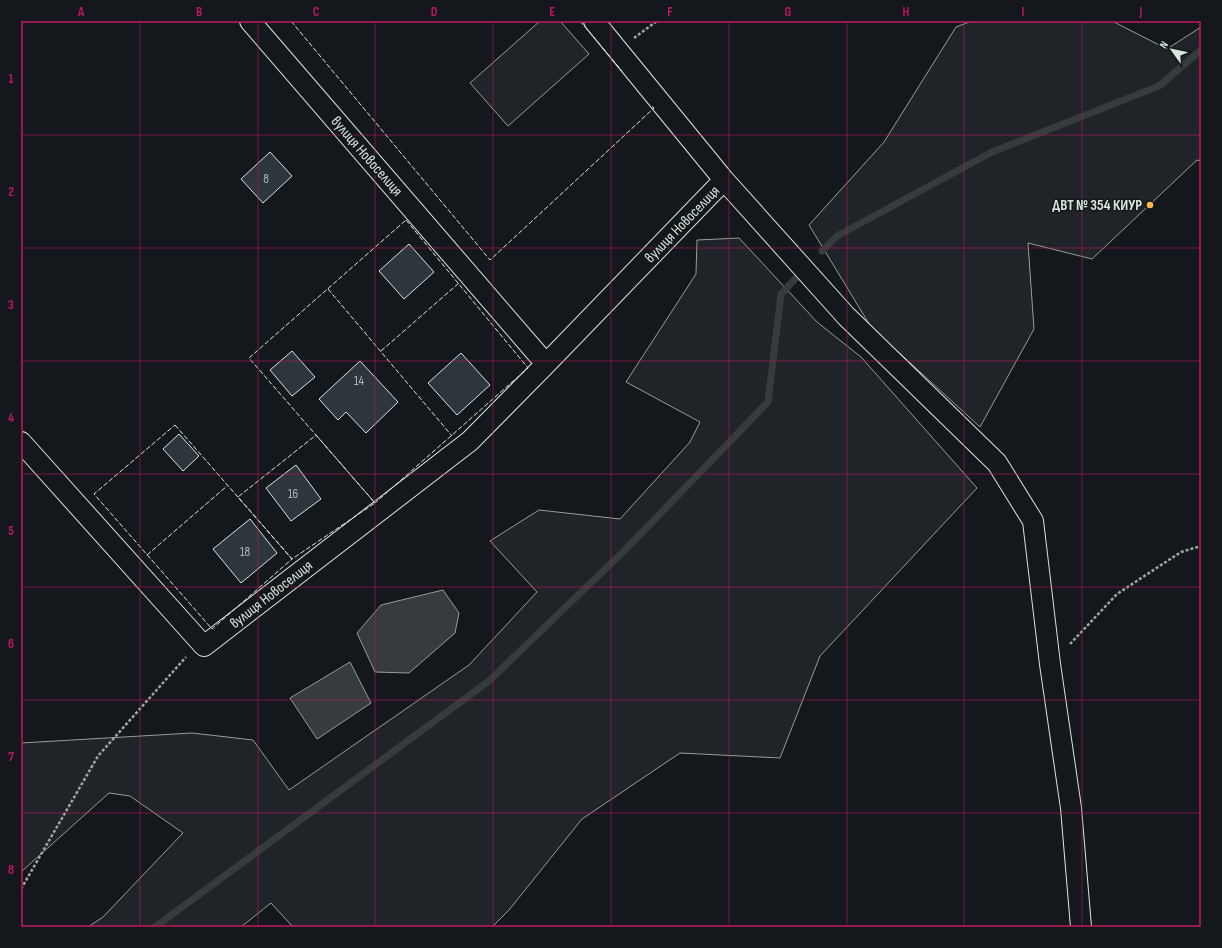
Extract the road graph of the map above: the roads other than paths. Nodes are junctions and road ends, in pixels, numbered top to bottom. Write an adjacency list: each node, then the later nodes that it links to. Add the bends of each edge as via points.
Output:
1 (250, 21): 4 (street, вулиця Новоселиця)
2 (594, 21): 3 (street, вулиця Новоселиця)
3 (724, 180): 4 (street, вулиця Новоселиця); 6 (street, via 846,316 997,463 1033,521 1071,808)
4 (546, 364): 5 (street, вулиця Новоселиця, via 470,441 204,646)
5 (21, 442)
6 (1081, 927)

